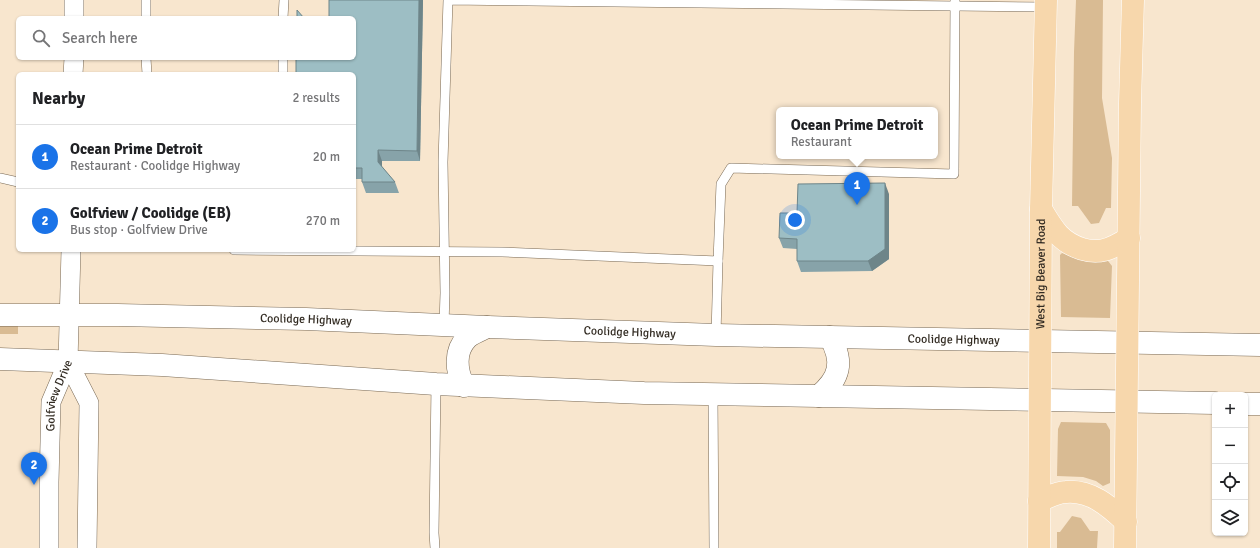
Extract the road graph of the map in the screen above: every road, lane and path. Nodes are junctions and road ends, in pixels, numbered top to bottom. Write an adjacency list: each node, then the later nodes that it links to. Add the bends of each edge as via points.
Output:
1 (74, 0): 7 (street)
2 (146, 0): 8 (lane)
3 (284, 0): 9 (lane)
4 (1133, 0): 19 (main road)
5 (955, 3): 6 (lane); 21 (lane, via 896,6 448,0 443,162); 23 (lane, via 954,174 731,168 721,184)
6 (1046, 3): 18 (main road, West Big Beaver Road)
7 (74, 16)
8 (146, 16)
9 (283, 16)
10 (74, 60): 13 (street)
11 (146, 60): 14 (lane)
12 (283, 60): 15 (lane)
13 (74, 72)
14 (146, 72)
15 (283, 72)
16 (0, 178): 17 (lane)
17 (16, 182)
18 (1042, 210): 19 (main road, via 1053,230 1075,247 1088,251 1102,251); 30 (main road, West Big Beaver Road)
19 (1129, 238): 31 (main road)
20 (356, 250): 21 (lane)
21 (444, 251): 23 (lane); 26 (lane)
22 (71, 252): 25 (street)
23 (718, 261): 28 (lane)
24 (0, 315): 25 (main road, Coolidge Highway)
25 (69, 316): 26 (main road, Coolidge Highway, via 118,315); 34 (street)
26 (444, 325): 27 (main road, Coolidge Highway)
27 (487, 327): 28 (main road, Coolidge Highway); 36 (main road, via 468,337 460,350 457,365)
28 (716, 335): 29 (main road, Coolidge Highway)
29 (830, 337): 30 (main road, Coolidge Highway); 38 (main road, via 839,361 836,376)
30 (1041, 341): 31 (main road, Coolidge Highway); 39 (main road, West Big Beaver Road)
31 (1127, 342): 32 (main road, Coolidge Highway); 40 (main road)
32 (1260, 345)
33 (0, 359): 34 (main road)
34 (68, 362): 35 (main road, via 162,365); 46 (street, Golfview Drive, via 52,402); 47 (street, Golfview Drive, via 89,403)
35 (436, 384): 36 (main road); 48 (lane)
36 (464, 386): 37 (main road)
37 (713, 394): 38 (main road); 49 (lane)
38 (819, 396): 39 (main road)
39 (1040, 400): 40 (main road); 44 (main road, West Big Beaver Road)
40 (1127, 402): 41 (main road); 45 (main road)
41 (1212, 403)
42 (1248, 404): 43 (main road)
43 (1260, 404)
44 (1039, 501): 45 (main road, via 1064,492 1078,492 1108,505); 50 (main road, West Big Beaver Road)
45 (1126, 522): 51 (main road)
46 (49, 548)
47 (87, 548)
48 (434, 548)
49 (714, 548)
50 (1039, 548)
51 (1125, 548)

